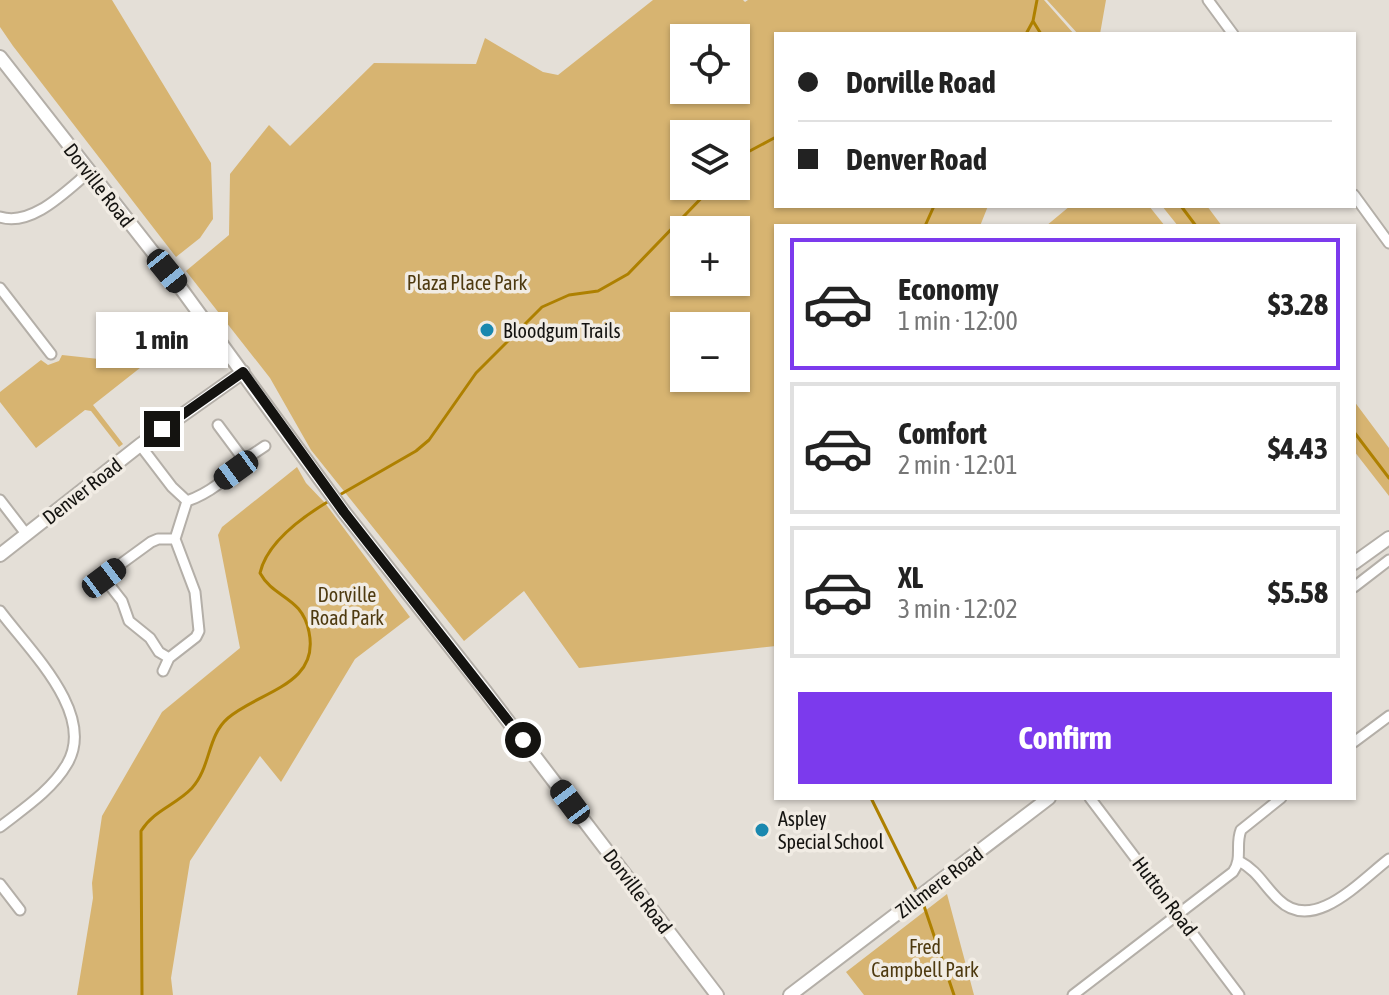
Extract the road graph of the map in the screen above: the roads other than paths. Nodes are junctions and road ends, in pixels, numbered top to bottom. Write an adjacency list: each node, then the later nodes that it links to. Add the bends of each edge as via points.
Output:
1 (1208, 0): 2 (street)
2 (1232, 32)
3 (2, 56): 4 (street, Dorville Road)
4 (89, 172): 6 (street, via 24,217); 10 (street, Dorville Road)
5 (1356, 198): 7 (street)
6 (0, 217)
7 (1389, 243)
8 (0, 288): 9 (street)
9 (51, 354)
10 (243, 372): 12 (street, Denver Road); 40 (street, Dorville Road, via 344,512)
11 (218, 425): 14 (street)
12 (140, 445): 16 (street); 17 (street, Denver Road)
13 (265, 446): 14 (street)
14 (244, 460): 16 (street)
15 (0, 500): 17 (street)
16 (187, 501): 19 (street)
17 (27, 535): 20 (street, Denver Road)
18 (1389, 538): 22 (street)
19 (175, 539): 23 (street, via 151,542); 27 (street, via 195,592 199,631)
20 (0, 555)
21 (1389, 560): 24 (street)
22 (1356, 562)
23 (104, 578): 25 (street); 27 (street, via 122,601 129,621)
24 (1358, 584)
25 (92, 585)
26 (0, 611): 34 (street, via 62,693 76,727 68,763 56,780)
27 (169, 658): 28 (street)
28 (163, 671)
29 (1389, 716): 30 (street)
30 (1356, 741)
31 (1046, 800): 41 (street, Zillmere Road)
32 (1092, 800): 39 (street, Hutton Road)
33 (1278, 800): 36 (street, via 1241,830)
34 (0, 827)
35 (1389, 859): 36 (street, via 1326,906 1305,912 1284,905 1255,871)
36 (1239, 861): 39 (street, via 1233,872)
37 (0, 884): 38 (street)
38 (20, 910)
39 (1178, 914): 42 (street); 43 (street, Hutton Road)
40 (717, 995)
41 (790, 995)
42 (1073, 995)
43 (1239, 995)

